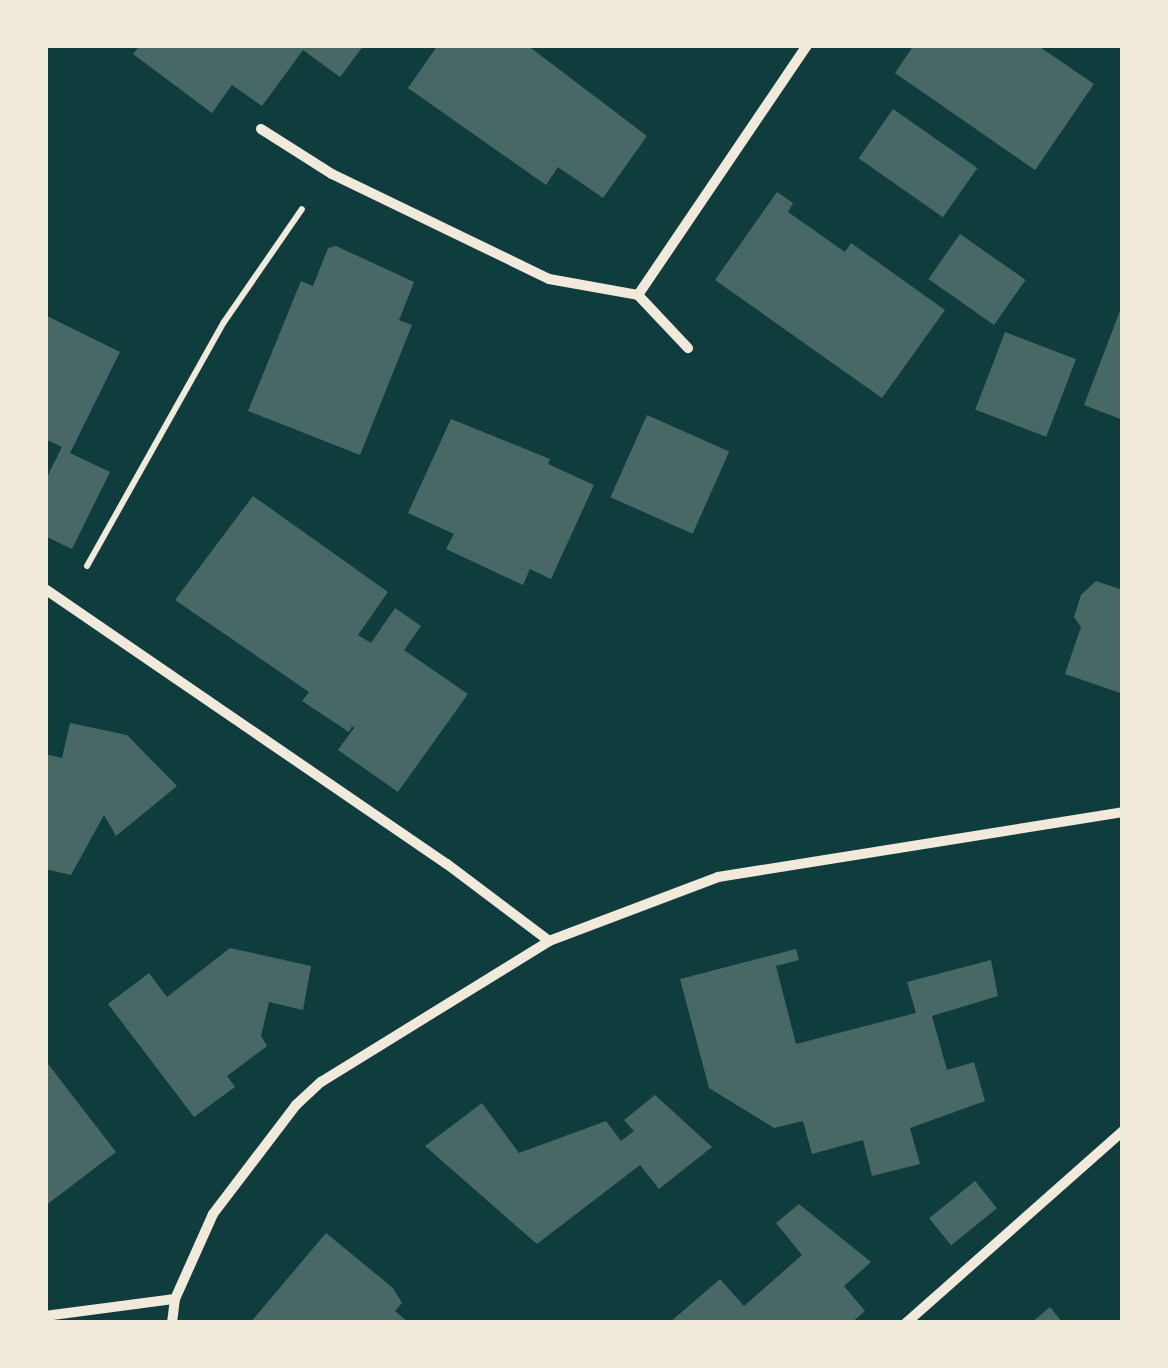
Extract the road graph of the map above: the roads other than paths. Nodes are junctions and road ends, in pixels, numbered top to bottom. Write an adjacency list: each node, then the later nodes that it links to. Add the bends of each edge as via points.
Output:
1 (807, 45): 3 (street)
2 (261, 129): 3 (street, via 332,174 549,279)
3 (638, 294): 4 (street)
4 (688, 348)
5 (45, 588): 7 (street)
6 (1123, 812): 7 (street, via 718,877)
7 (549, 942): 9 (street, via 321,1082 296,1105 213,1214)
8 (1123, 1131): 12 (street)
9 (176, 1299): 10 (street); 11 (street)
10 (45, 1316)
11 (172, 1323)
12 (906, 1323)

